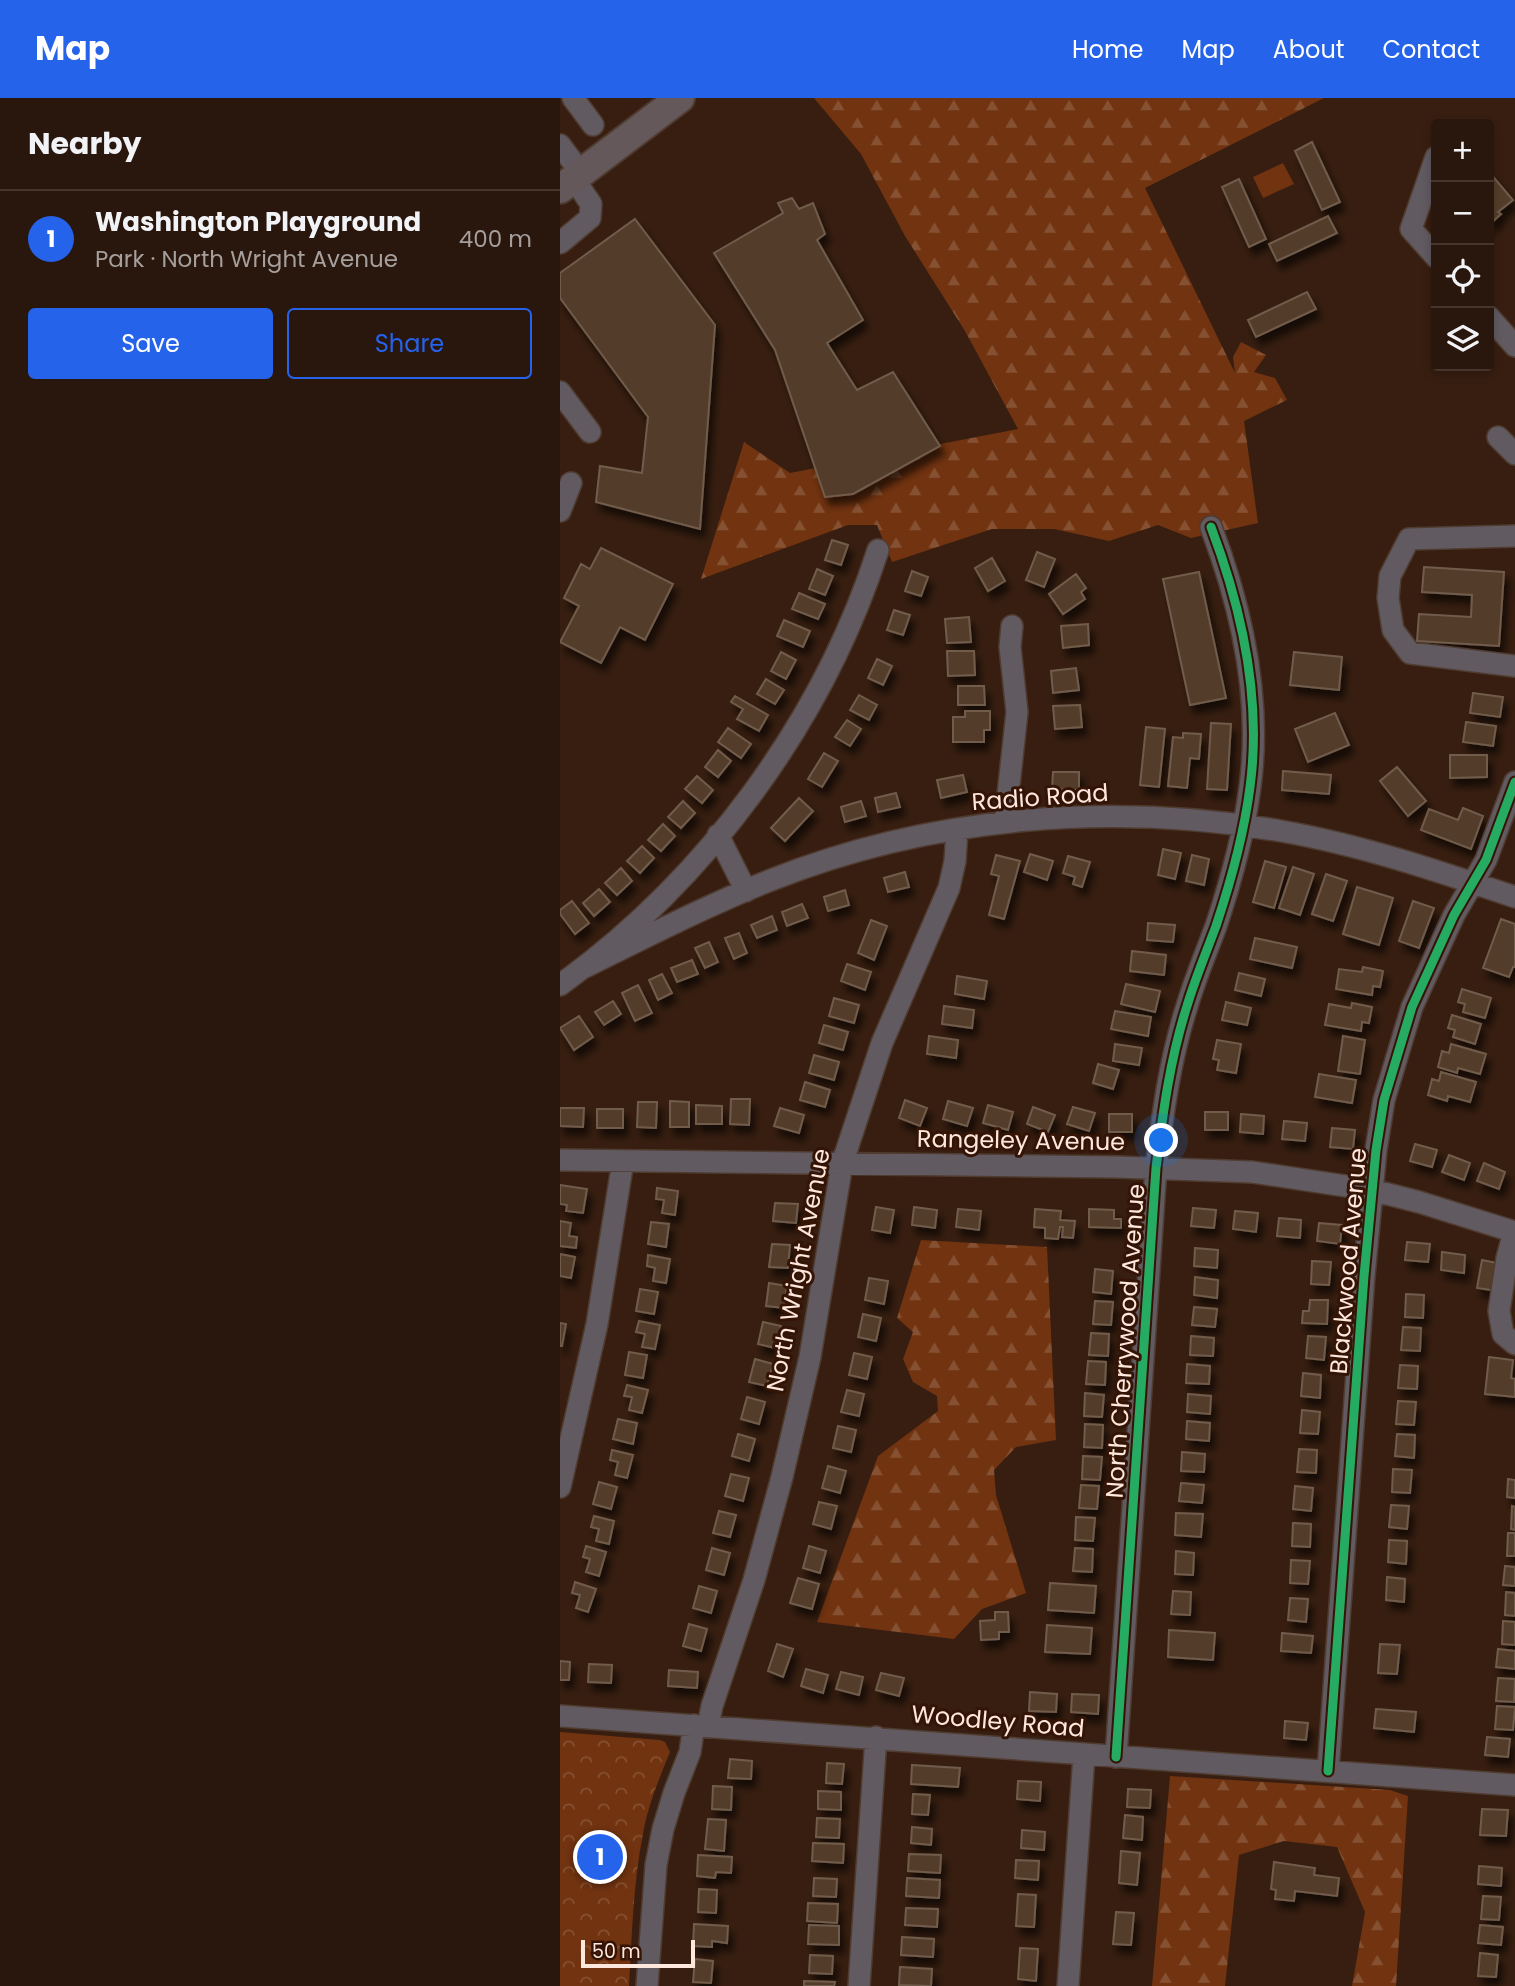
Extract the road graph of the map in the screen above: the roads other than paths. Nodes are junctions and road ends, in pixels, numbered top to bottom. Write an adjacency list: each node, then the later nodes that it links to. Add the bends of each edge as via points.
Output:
1 (568, 98): 4 (street)
2 (573, 98): 5 (street)
3 (680, 98): 8 (main road)
4 (560, 104)
5 (593, 125)
6 (560, 145): 8 (street)
7 (1431, 171): 10 (street, via 1411,229)
8 (572, 180): 9 (street, via 591,204 590,218)
9 (560, 243)
10 (1431, 251)
11 (1494, 323): 12 (street)
12 (1515, 346)
13 (560, 392): 14 (street)
14 (590, 432)
15 (1498, 437): 16 (street)
16 (1515, 454)
17 (571, 484): 18 (street)
18 (560, 511)
19 (1211, 527): 27 (street, North Cherrywood Avenue, via 1248,660 1252,752)
20 (1515, 536): 23 (street, via 1409,539 1390,576 1388,598 1393,630 1410,653)
21 (878, 550): 29 (street, via 844,639 807,710 769,770)
22 (1012, 626): 26 (street, via 1017,712)
23 (1515, 666)
24 (1515, 782): 25 (street, Blackwood Avenue)
25 (1511, 808): 30 (street, Blackwood Avenue)
26 (1005, 822): 27 (street, Radio Road, via 1152,817); 28 (street, Radio Road)
27 (1244, 825): 30 (street, Radio Road, via 1360,848); 38 (street, North Cherrywood Avenue, via 1172,1060)
28 (957, 830): 31 (street, Radio Road, via 837,857); 37 (street, North Wright Avenue, via 948,888 882,1043)
29 (718, 835): 31 (street); 33 (street, via 649,912)
30 (1474, 883): 32 (street, Radio Road); 39 (street, Blackwood Avenue, via 1454,915 1412,1007 1384,1100)
31 (746, 891): 33 (street, Radio Road)
32 (1515, 897)
33 (585, 967): 34 (street)
34 (560, 985)
35 (560, 1160): 36 (street, Rangeley Avenue)
36 (623, 1161): 37 (street, Rangeley Avenue); 42 (street, via 597,1324)
37 (842, 1164): 38 (street, Rangeley Avenue); 44 (street, North Wright Avenue, via 810,1357 782,1477 754,1580 712,1706)
38 (1156, 1168): 39 (street, Rangeley Avenue, via 1252,1172); 47 (street, North Cherrywood Avenue)
39 (1372, 1191): 40 (street, Rangeley Avenue); 48 (street, Blackwood Avenue)
40 (1515, 1232): 41 (street, via 1499,1311 1503,1334)
41 (1515, 1344)
42 (560, 1487)
43 (560, 1716): 44 (street, Woodley Road)
44 (701, 1726): 45 (street, Woodley Road); 50 (street, North Wright Avenue, via 666,1817 656,1865)
45 (876, 1737): 46 (street, Woodley Road); 51 (street)
46 (1084, 1755): 47 (street, Woodley Road); 52 (street)
47 (1116, 1757): 48 (street, Woodley Road)
48 (1328, 1771): 49 (street, Woodley Road)
49 (1515, 1785)
50 (647, 1986)
51 (859, 1986)
52 (1068, 1986)

